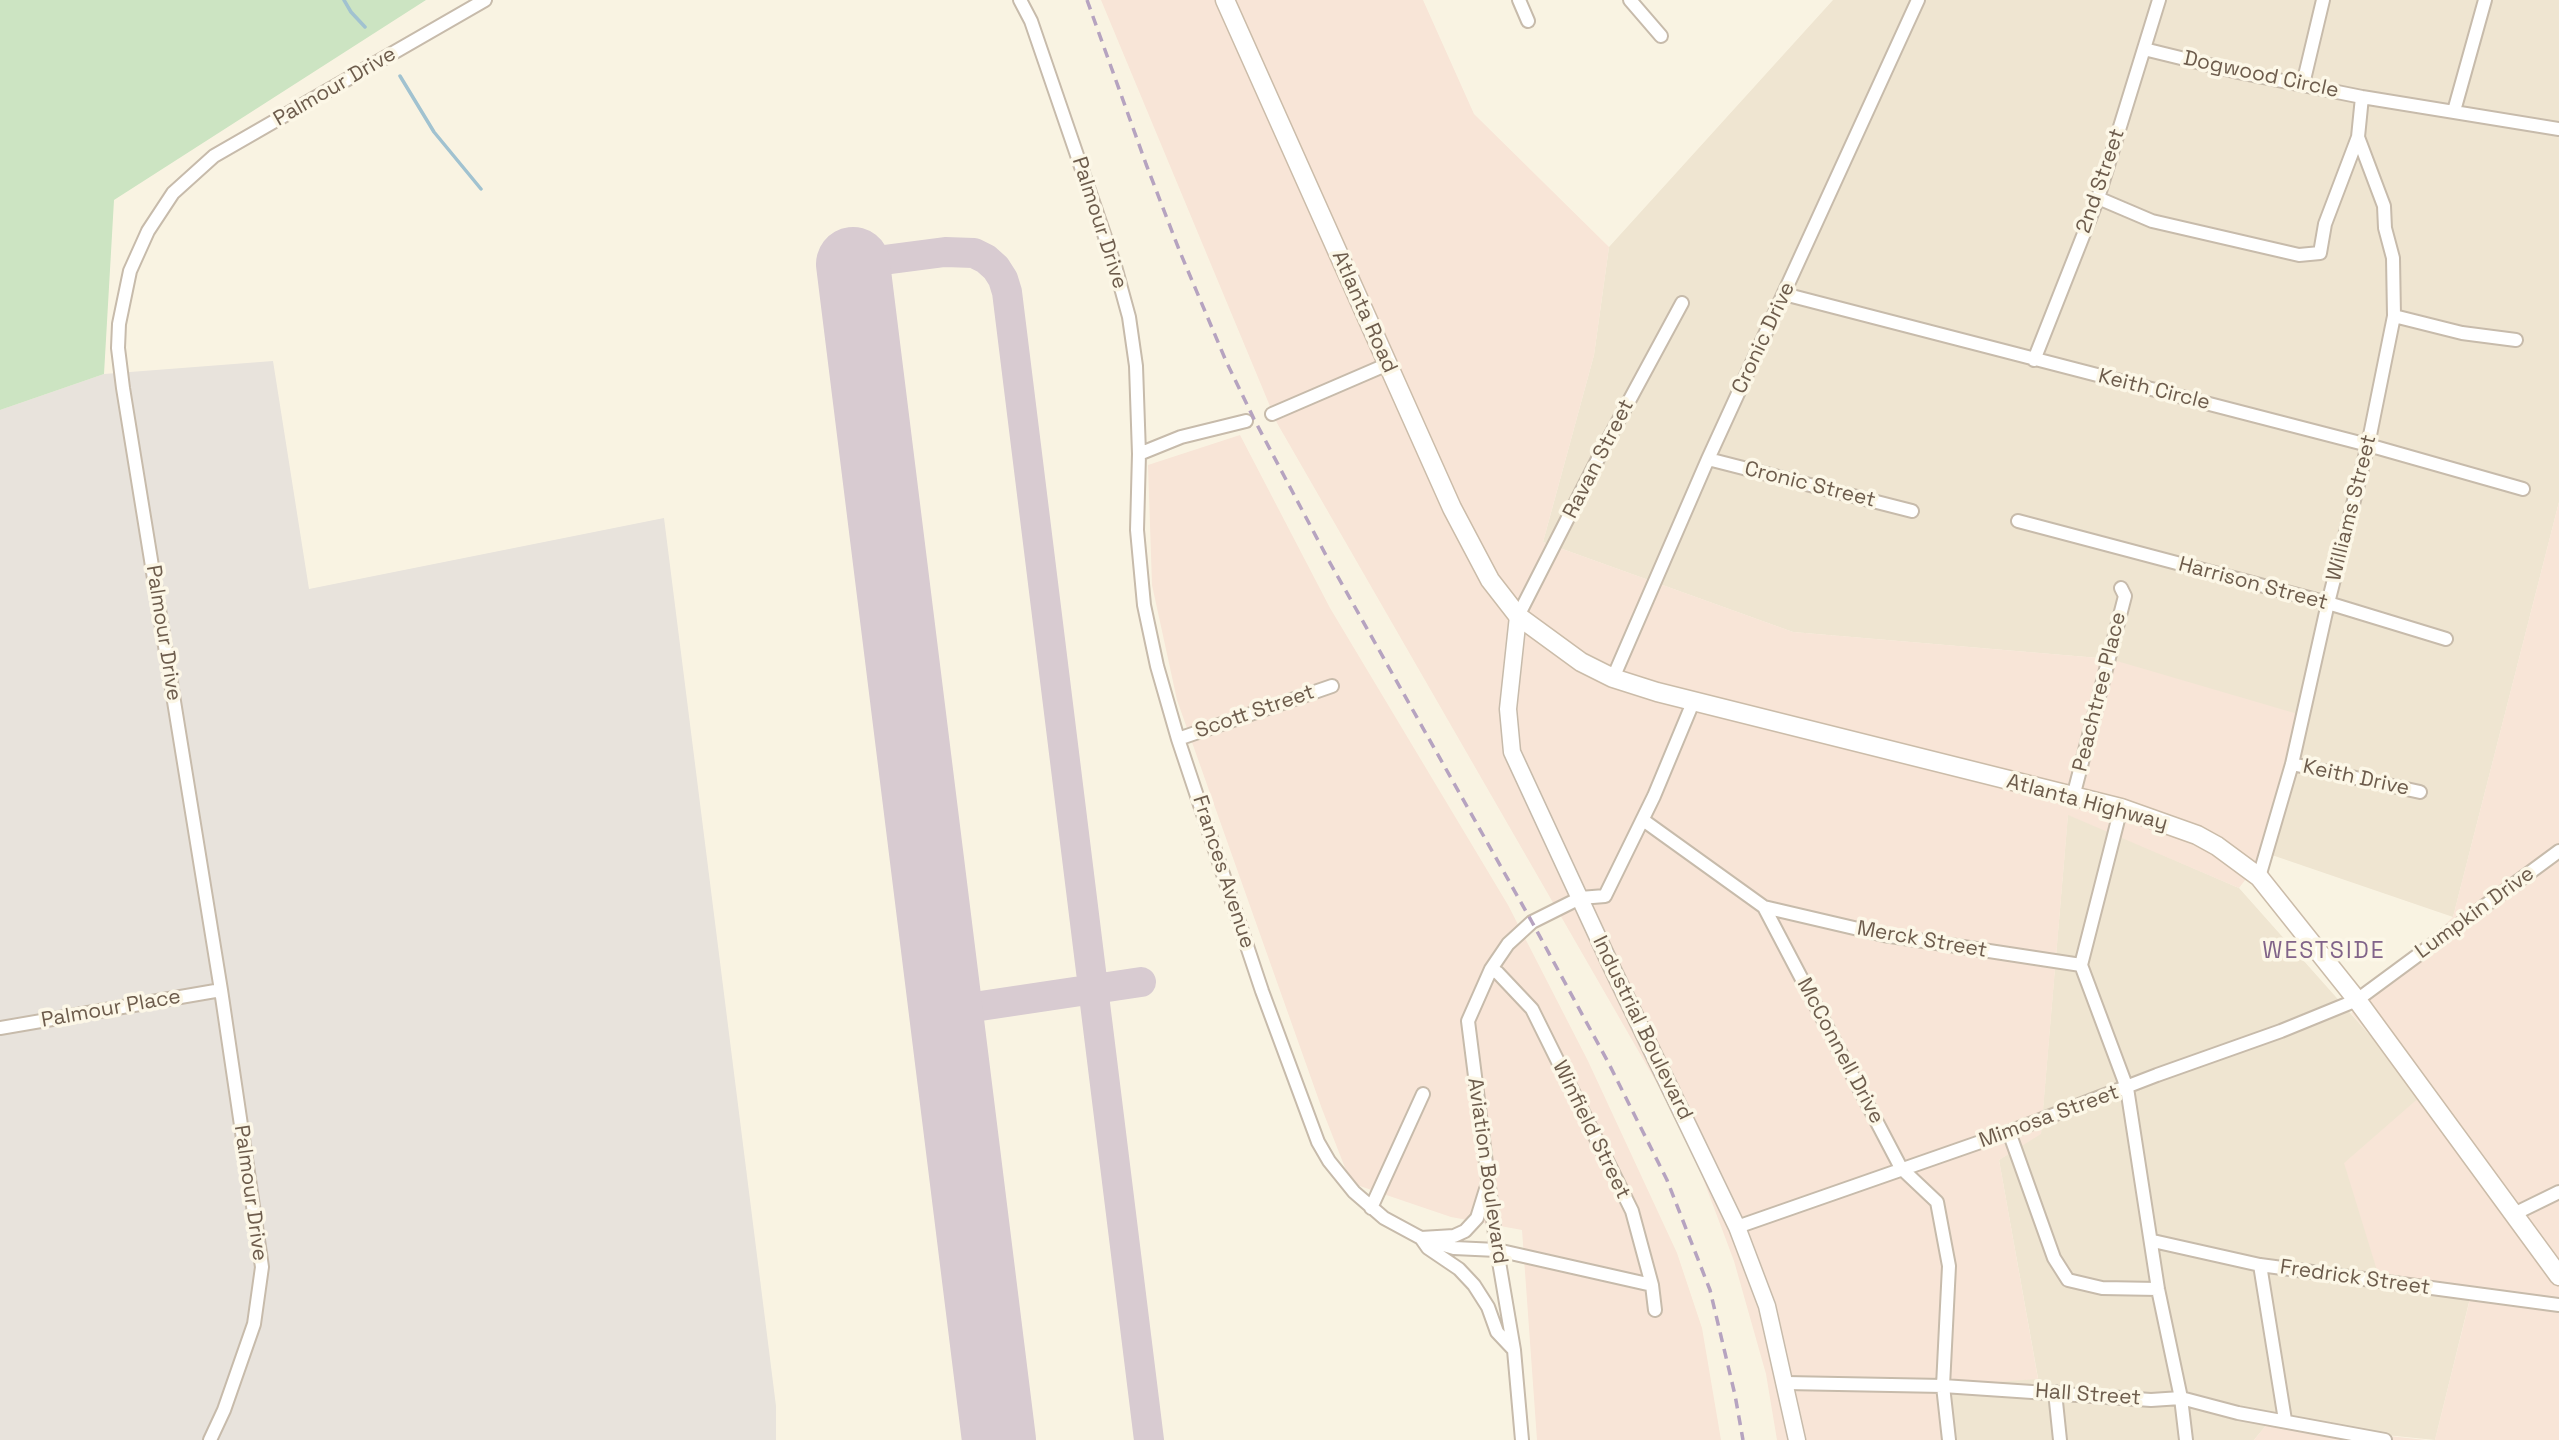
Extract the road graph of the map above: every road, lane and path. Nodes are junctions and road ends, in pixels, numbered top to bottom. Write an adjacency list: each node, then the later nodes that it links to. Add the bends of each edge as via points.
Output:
1 (485, 0): 52 (street, Palmour Drive, via 214,156 173,194 148,231 130,271 118,348)
2 (1020, 0): 28 (street, Palmour Drive, via 1115,265 1129,317)
3 (1225, 0): 24 (main road, Atlanta Road)
4 (1630, 0): 11 (street)
5 (1918, 0): 19 (street, Cronic Drive)
6 (2159, 0): 12 (street, 2nd Street)
7 (2323, 0): 13 (street)
8 (2485, 0): 15 (street)
9 (1520, 1): 10 (street)
10 (1528, 21)
11 (1661, 36)
12 (2144, 49): 13 (street, Dogwood Circle); 18 (street, 2nd Street)
13 (2303, 84): 14 (street, Dogwood Circle)
14 (2362, 97): 15 (street); 17 (street, Dogwood Circle)
15 (2454, 111): 16 (street)
16 (2559, 129)
17 (2358, 137): 18 (street, Dogwood Circle, via 2325,224 2320,253 2299,255 2152,221); 21 (street, Williams Street, via 2384,206 2393,258)
18 (2098, 198): 23 (street, 2nd Street)
19 (1784, 294): 23 (street, Keith Circle); 29 (street, Cronic Drive)
20 (1682, 303): 35 (street, Ravan Street)
21 (2394, 316): 22 (street, via 2462,333); 27 (street, Williams Street)
22 (2516, 340)
23 (2034, 360): 27 (street, Keith Circle)
24 (1388, 364): 25 (street); 35 (main road, Atlanta Road, via 1452,508 1490,580)
25 (1272, 414)
26 (1246, 421): 28 (street, via 1181,437)
27 (2368, 446): 30 (street, Keith Circle); 34 (street, Williams Street)
28 (1139, 454): 40 (street, Frances Avenue, via 1137,530 1144,606)
29 (1708, 459): 31 (street, Cronic Street); 37 (street, Cronic Drive)
30 (2523, 489)
31 (1912, 511)
32 (2018, 521): 34 (street, Harrison Street)
33 (2120, 587): 43 (street, Peachtree Place, via 2125,596)
34 (2328, 603): 36 (street, Harrison Street); 41 (street, Williams Street)
35 (1518, 616): 37 (main road, Atlanta Highway, via 1581,662); 48 (street, Industrial Boulevard, via 1508,709 1512,752)
36 (2446, 639)
37 (1613, 678): 39 (main road, Atlanta Highway)
38 (1332, 686): 40 (street, Scott Street)
39 (1694, 701): 43 (main road, Atlanta Highway); 45 (street)
40 (1178, 738): 61 (street, Frances Avenue, via 1312,1130 1329,1161)
41 (2292, 764): 42 (street, Keith Drive); 47 (street, Williams Street)
42 (2420, 792)
43 (2073, 797): 44 (main road, Atlanta Highway)
44 (2121, 808): 47 (main road, Atlanta Highway, via 2196,835); 50 (street)
45 (1643, 820): 48 (street, via 1605,896); 49 (street, McConnell Drive)
46 (2559, 851): 53 (street, Lumpkin Drive)
47 (2259, 877): 53 (main road, Atlanta Highway)
48 (1580, 898): 51 (street, Aviation Boulevard, via 1532,922 1508,944); 63 (street, Industrial Boulevard)
49 (1764, 906): 50 (street, Merck Street, via 1884,935); 58 (street, McConnell Drive)
50 (2081, 965): 55 (street)
51 (1491, 969): 59 (street, Aviation Boulevard, via 1468,1021); 69 (street, Winfield Street, via 1532,1009 1632,1211)
52 (221, 990): 54 (street, Palmour Place); 79 (street, Palmour Drive, via 262,1267 254,1324)
53 (2357, 1000): 55 (street, Mimosa Street); 62 (main road, Atlanta Highway)
54 (0, 1028)
55 (2127, 1088): 57 (street, Mimosa Street); 65 (street)
56 (1423, 1094): 61 (street)
57 (2009, 1132): 58 (street, Mimosa Street); 70 (street, via 2054,1258 2068,1280 2102,1288)
58 (1901, 1168): 63 (street, Mimosa Street); 75 (street, McConnell Drive, via 1937,1202 1949,1266)
59 (1488, 1182): 64 (street, via 1477,1218 1465,1231); 66 (street, Aviation Boulevard)
60 (2559, 1192): 62 (street)
61 (1371, 1208): 64 (street, Frances Avenue)
62 (2514, 1214): 68 (main road, Atlanta Highway)
63 (1737, 1227): 74 (street, Industrial Boulevard, via 1767,1306)
64 (1421, 1238): 66 (street, Frances Avenue, via 1454,1248); 73 (street, Frances Avenue, via 1474,1285 1497,1332)
65 (2152, 1241): 67 (street, Fredrick Street); 70 (street)
66 (1497, 1250): 69 (street, Frances Avenue); 73 (street, Aviation Boulevard)
67 (2260, 1265): 71 (street, Fredrick Street); 78 (street)
68 (2559, 1276)
69 (1652, 1285): 72 (street, Winfield Street)
70 (2158, 1289): 77 (street)
71 (2559, 1305)
72 (1655, 1310)
73 (1514, 1350): 80 (street, Aviation Boulevard)
74 (1786, 1383): 75 (street, Hall Street); 81 (street, Industrial Boulevard)
75 (1943, 1386): 76 (street, Hall Street); 82 (street, McConnell Drive)
76 (2055, 1392): 77 (street, Hall Street); 83 (street)
77 (2182, 1398): 78 (street, Hall Street); 84 (street)
78 (2286, 1420): 85 (street, Hall Street)
79 (209, 1440)
80 (1522, 1440)
81 (1797, 1440)
82 (1948, 1440)
83 (2060, 1440)
84 (2186, 1440)
85 (2385, 1440)

